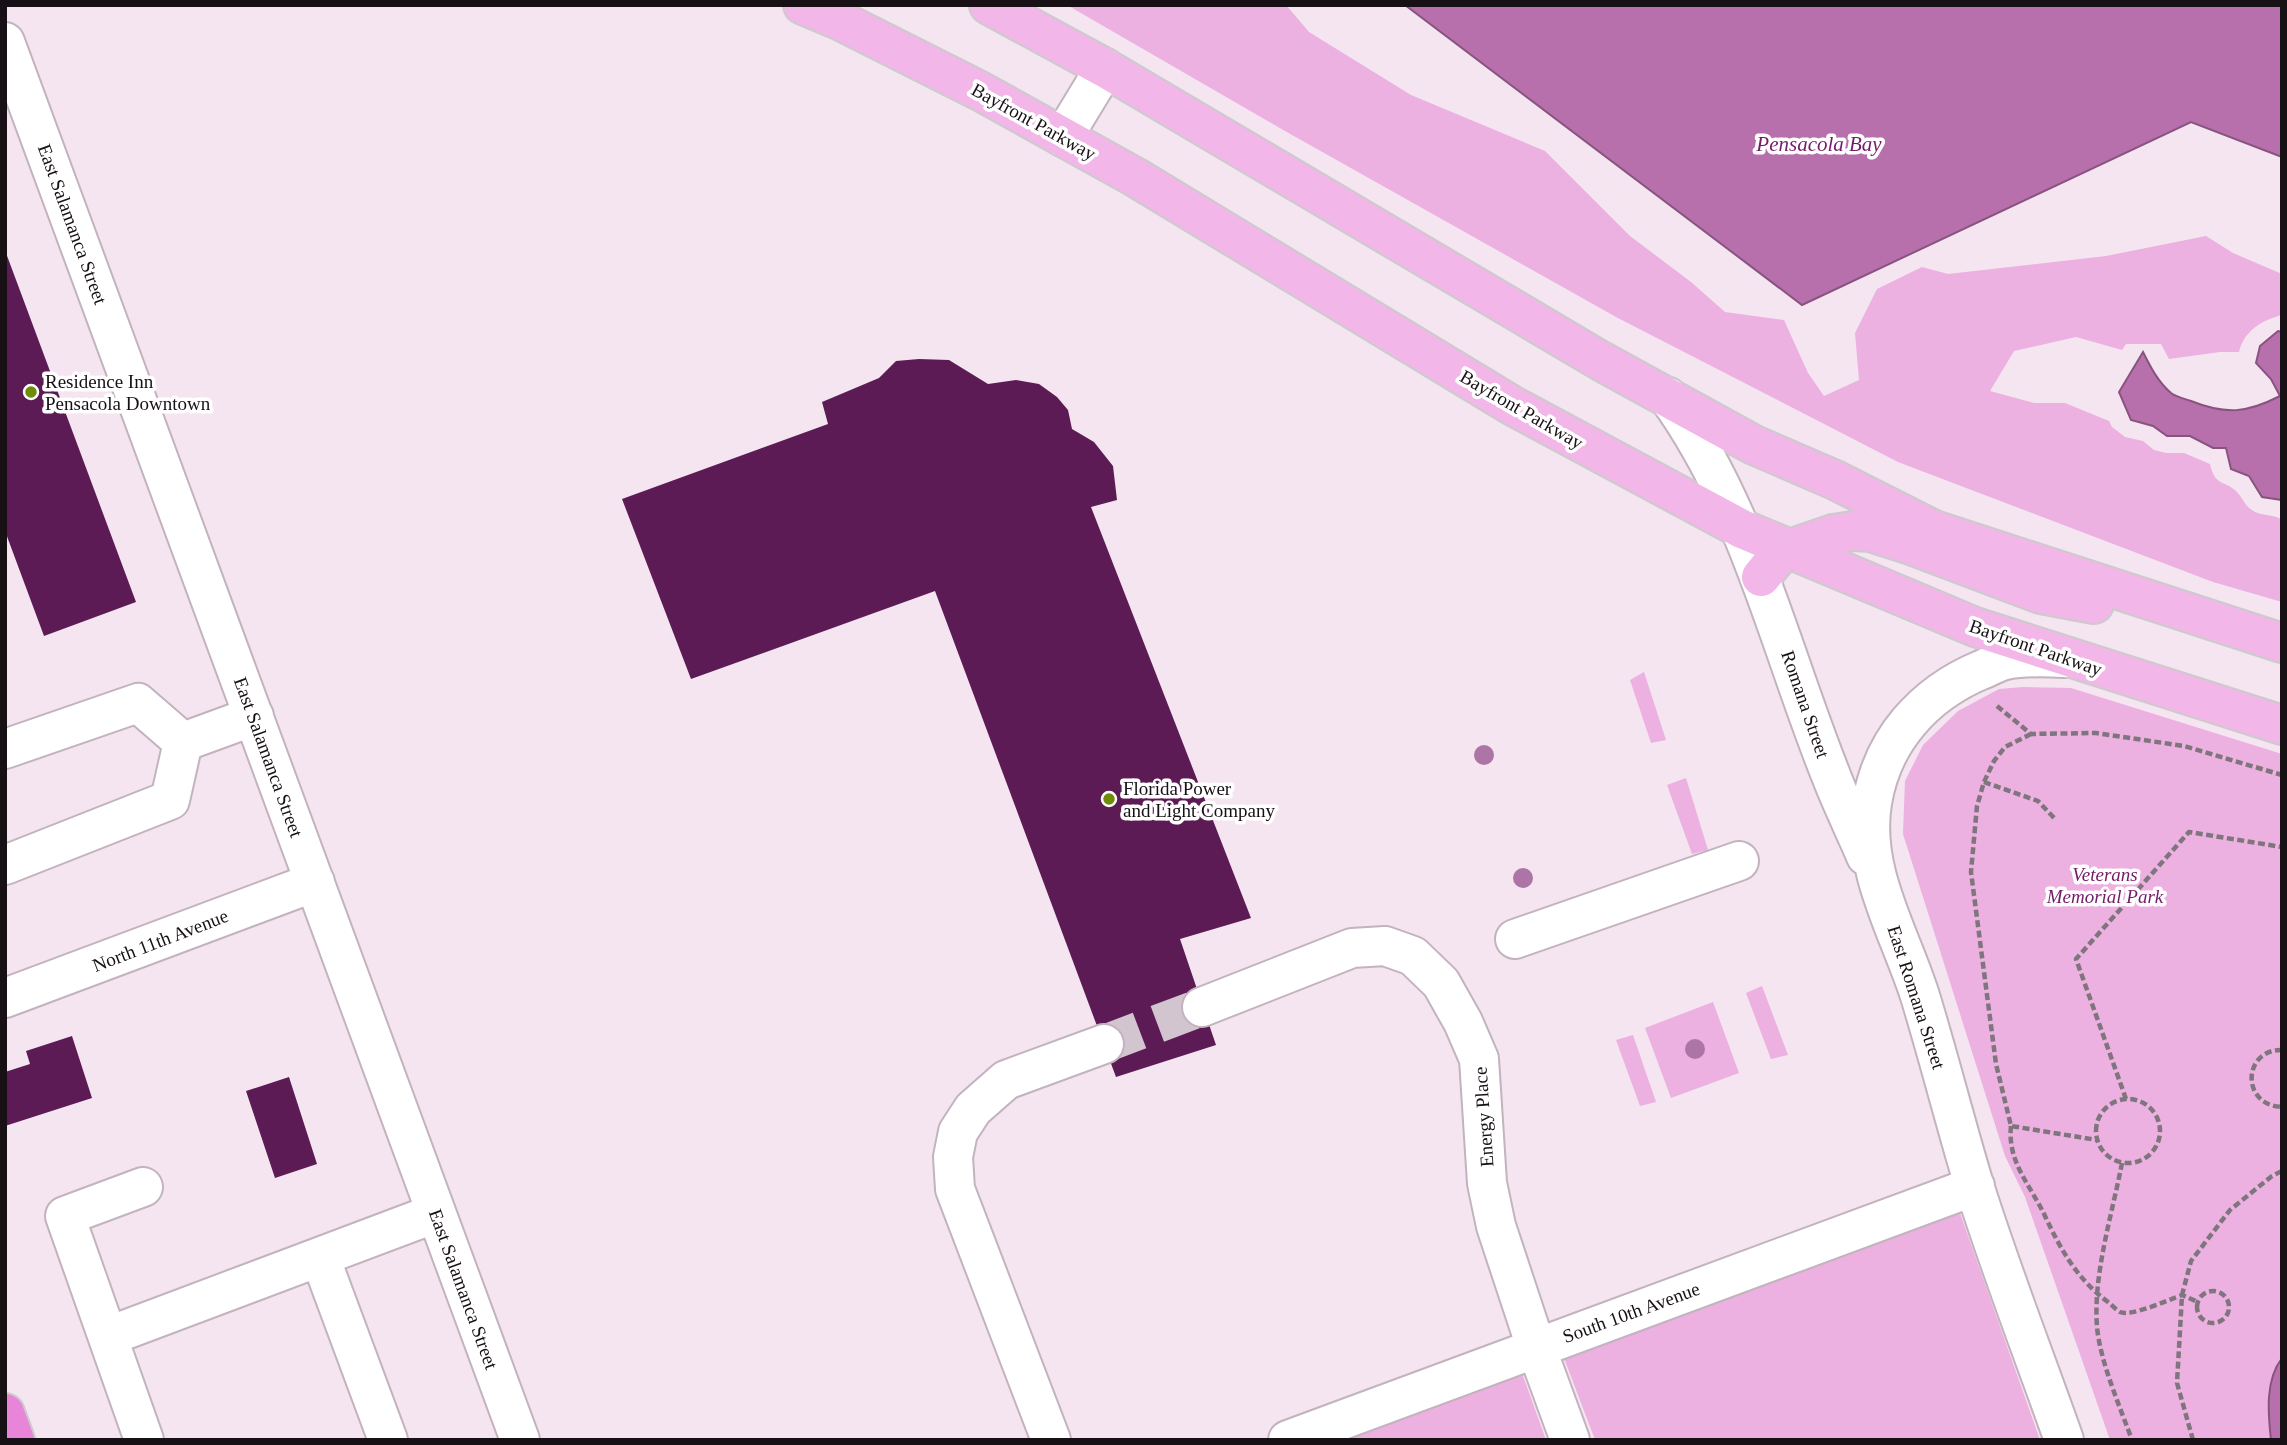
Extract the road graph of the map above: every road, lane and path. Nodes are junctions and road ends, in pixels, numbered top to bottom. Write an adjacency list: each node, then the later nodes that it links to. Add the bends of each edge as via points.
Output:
1 (803, 5): 5 (main road, Bayfront Parkway)
2 (989, 5): 4 (main road)
3 (9, 65): 13 (street, East Salamanca Street)
4 (1105, 68): 5 (street); 6 (main road)
5 (1063, 137): 7 (main road, Bayfront Parkway, via 1513,406)
6 (1668, 397): 7 (street, Romana Street); 10 (main road, via 1754,445 1934,530)
7 (1742, 529): 8 (main road, Bayfront Parkway); 9 (street, Romana Street)
8 (1789, 549): 9 (main road); 10 (main road, via 1833,534 1870,532 2041,594); 11 (main road, Bayfront Parkway, via 1975,627)
9 (1760, 577): 24 (street, Romana Street, via 1831,777)
10 (2270, 640)
11 (2064, 657): 14 (main road, Bayfront Parkway); 24 (street, East Romana Street, via 2003,661 1964,677 1936,694 1904,727 1885,759 1872,802 1870,840)
12 (1989, 701): 15 (path)
13 (254, 716): 16 (street); 25 (street, East Salamanca Street)
14 (2282, 725)
15 (2031, 734): 18 (path, via 2096,733 2184,746); 19 (path, via 2005,747)
16 (183, 741): 17 (street, via 138,703); 23 (street, via 170,800)
17 (5, 749)
18 (2282, 775)
19 (1984, 782): 20 (path, via 2038,802); 33 (path, via 1971,872 1996,1065)
20 (2056, 820)
21 (2282, 847): 31 (path, via 2189,832 2076,959)
22 (1739, 861): 26 (street)
23 (5, 864)
24 (1876, 878): 37 (street, East Romana Street, via 1920,996)
25 (315, 882): 27 (street, North 11th Avenue); 39 (street, East Salamanca Street)
26 (1515, 939)
27 (5, 998)
28 (1202, 1007): 45 (street, Energy Place, via 1352,948 1385,946 1413,956 1441,983 1479,1059 1487,1183 1496,1226)
29 (1104, 1044): 52 (street, via 1006,1080 973,1109 958,1132 953,1157 955,1189)
30 (2282, 1051): 32 (path, via 2260,1058 2251,1075 2255,1094 2270,1106)
31 (2126, 1099): 34 (path, via 2105,1108 2096,1126); 35 (path, via 2142,1102 2154,1111 2160,1140 2150,1156)
32 (2282, 1107)
33 (2011, 1126): 34 (path); 41 (path, via 2014,1158 2030,1193 2066,1259)
34 (2097, 1140): 35 (path, via 2104,1153)
35 (2122, 1163): 41 (path)
36 (2282, 1171): 42 (path, via 2230,1210 2191,1261)
37 (1975, 1186): 45 (street, South 10th Avenue); 55 (street, East Romana Street)
38 (143, 1187): 44 (street, via 65,1216)
39 (436, 1213): 40 (street); 51 (street, East Salamanca Street)
40 (320, 1257): 44 (street); 50 (street)
41 (2097, 1293): 42 (path, via 2121,1313 2135,1313); 56 (path, via 2097,1330)
42 (2182, 1295): 43 (path); 57 (path, via 2177,1383)
43 (2198, 1302): 43 (path, via 2203,1293 2218,1291 2229,1301 2229,1312 2223,1321 2206,1322 2198,1313)
44 (109, 1336): 49 (street)
45 (1536, 1347): 47 (street, South 10th Avenue); 54 (street, Energy Place)
46 (5, 1413): 48 (highway)
47 (1328, 1433): 53 (street, South 10th Avenue)
48 (15, 1440)
49 (144, 1440)
50 (388, 1440)
51 (520, 1440)
52 (1051, 1440)
53 (1288, 1440)
54 (1570, 1440)
55 (2064, 1440)
56 (2132, 1440)
57 (2193, 1440)

